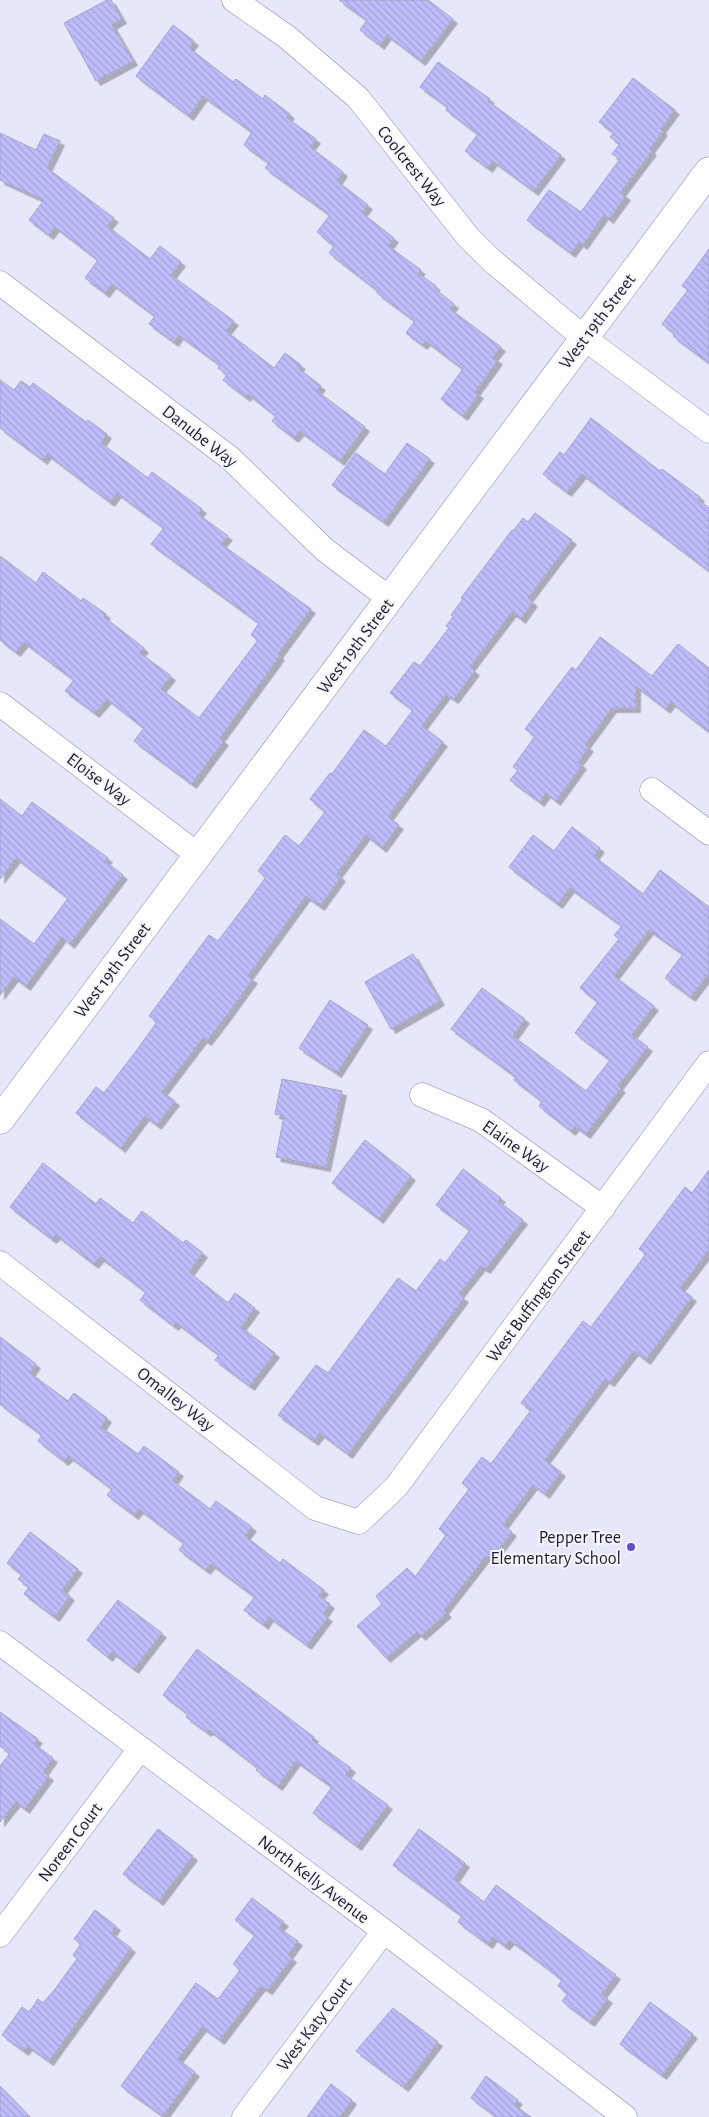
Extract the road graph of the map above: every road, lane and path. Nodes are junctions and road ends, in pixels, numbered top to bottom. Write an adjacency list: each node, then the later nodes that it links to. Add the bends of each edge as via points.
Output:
1 (234, 0): 4 (street, Coolcrest Way, via 287,37 358,98 468,236 490,259)
2 (709, 171): 4 (main road, West 19th Street)
3 (0, 283): 6 (street, Danube Way, via 230,458 325,550)
4 (584, 338): 5 (street, Coolcrest Way); 6 (main road, West 19th Street)
5 (709, 431)
6 (390, 599): 10 (main road, West 19th Street)
7 (0, 704): 10 (street, Eloise Way)
8 (652, 790): 9 (street)
9 (709, 833)
10 (198, 855): 13 (main road, West 19th Street)
11 (709, 1063): 14 (street, West Buffington Street)
12 (422, 1095): 14 (street, Elaine Way, via 481,1120)
13 (0, 1120)
14 (603, 1208): 16 (street, West Buffington Street, via 396,1487)
15 (0, 1263): 16 (street, Omalley Way, via 315,1508)
16 (359, 1522)
17 (0, 1643): 18 (street, North Kelly Avenue)
18 (140, 1749): 19 (street, North Kelly Avenue); 20 (street, Noreen Court)
19 (384, 1931): 21 (street, North Kelly Avenue); 22 (street, West Katy Court)
20 (0, 1935)
21 (619, 2115)
22 (244, 2117)

